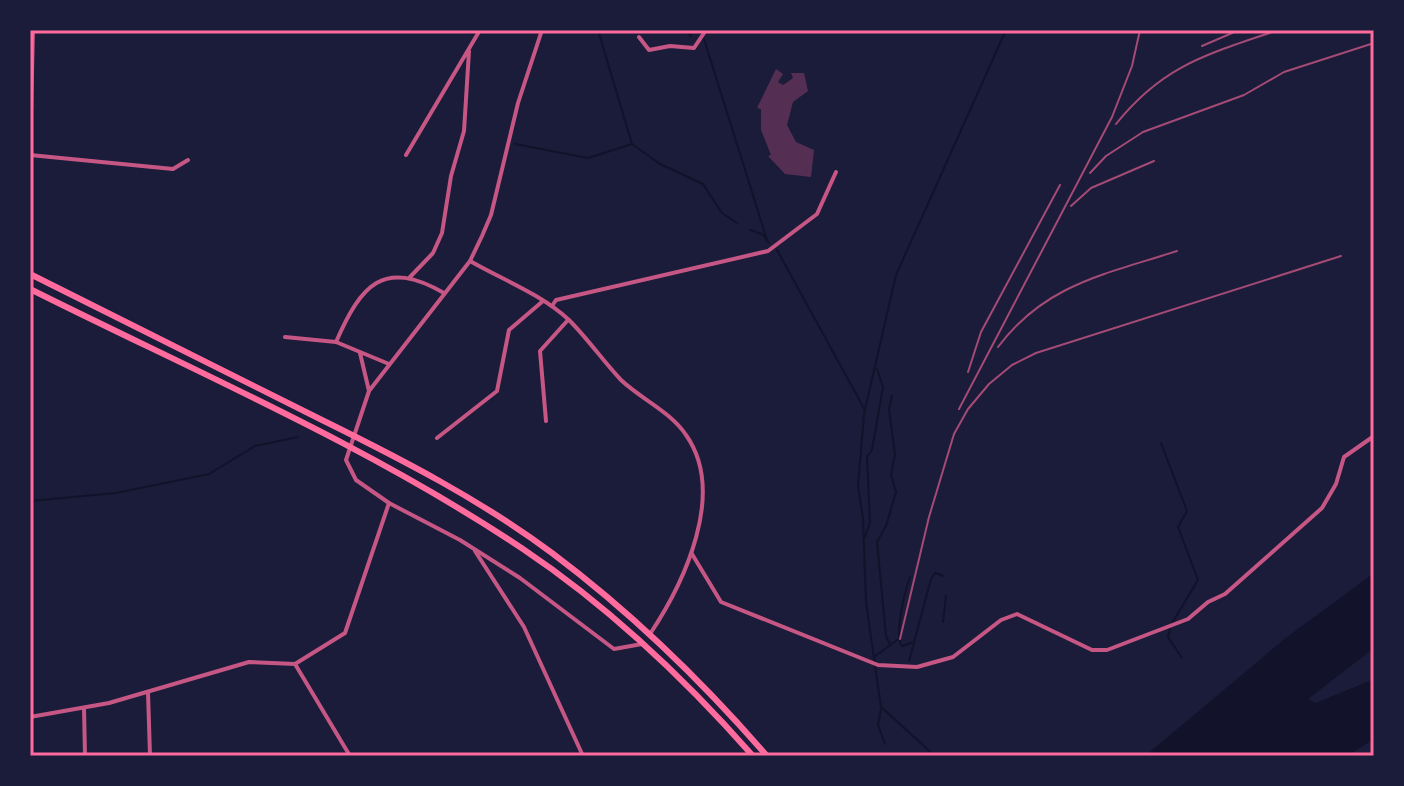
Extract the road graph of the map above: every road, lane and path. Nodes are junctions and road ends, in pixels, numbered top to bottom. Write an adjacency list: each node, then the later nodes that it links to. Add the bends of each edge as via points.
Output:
1 (33, 30): 7 (street)
2 (480, 30): 6 (street)
3 (542, 30): 11 (street, via 491,215)
4 (706, 30): 5 (street, via 694,48 649,50)
5 (639, 37)
6 (469, 51): 8 (street); 13 (street, via 464,131 442,233 433,253)
7 (30, 155): 9 (street, via 173,169)
8 (406, 155)
9 (188, 160)
10 (836, 172): 17 (street, via 817,214 768,251 556,300)
11 (470, 261): 15 (street); 16 (street)
12 (30, 274): 27 (main road)
13 (410, 277): 15 (street); 20 (street, via 386,277 370,284)
14 (30, 289): 28 (main road)
15 (444, 293): 22 (street)
16 (543, 301): 17 (street); 26 (street, via 509,330 497,391)
17 (551, 306): 18 (street)
18 (568, 320): 24 (street, via 540,351); 32 (street, via 620,379 684,432 692,445 702,485)
19 (285, 337): 20 (street)
20 (336, 342): 21 (street)
21 (360, 353): 22 (street); 23 (street)
22 (389, 364): 23 (street)
23 (369, 391): 29 (street, via 346,460 356,480)
24 (546, 421)
25 (1374, 436): 32 (street, via 1344,457 1336,484 1312,519 1225,594 1188,619 1107,650 1092,650 1017,614 953,657 917,667 878,665 721,602)
26 (437, 438)
27 (384, 450): 28 (main road); 31 (main road)
28 (378, 462): 33 (main road)
29 (389, 503): 30 (street); 36 (street, via 345,633)
30 (475, 551): 35 (street, via 614,649); 45 (street, via 524,627)
31 (553, 553): 33 (main road); 34 (main road)
32 (692, 554): 34 (street)
33 (544, 564): 35 (main road)
34 (650, 634): 39 (main road)
35 (642, 644): 41 (main road)
36 (295, 664): 37 (street, via 249,662); 44 (street)
37 (148, 692): 38 (street); 43 (street)
38 (84, 708): 40 (street); 42 (street)
39 (729, 712): 41 (main road); 47 (main road)
40 (30, 717)
41 (720, 719): 46 (main road)
42 (85, 756)
43 (150, 756)
44 (350, 756)
45 (583, 756)
46 (753, 756)
47 (767, 756)

